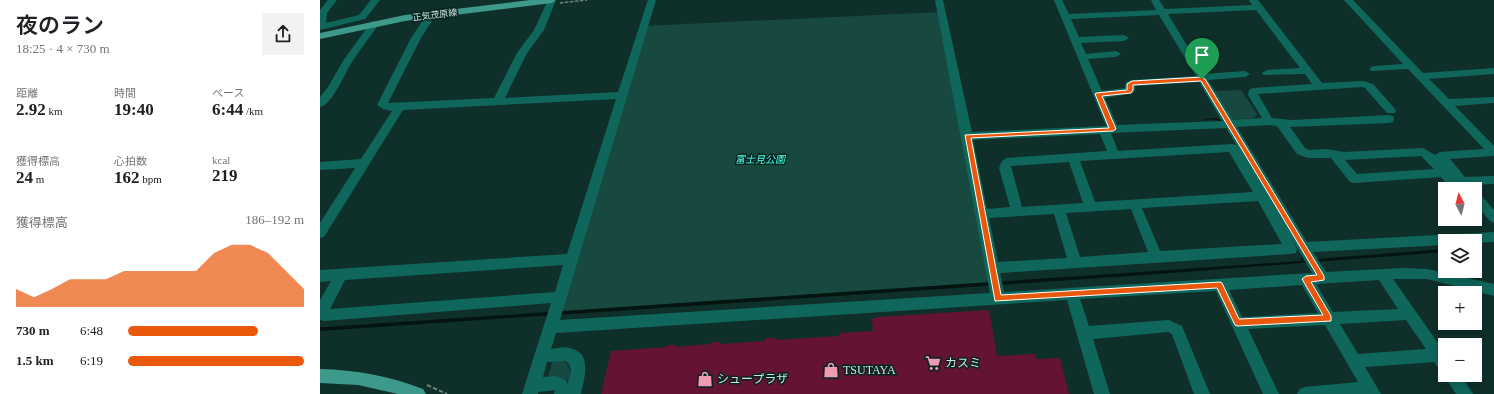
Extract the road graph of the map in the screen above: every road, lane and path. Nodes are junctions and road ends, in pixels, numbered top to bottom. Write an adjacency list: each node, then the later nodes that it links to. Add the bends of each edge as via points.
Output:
1 (333, 0): 14 (street, via 322,13)
2 (376, 0): 14 (street, via 362,17)
3 (552, 0): 11 (main road, 正気茂原線); 31 (street, via 539,30 522,53)
4 (652, 0): 29 (street)
5 (939, 0): 38 (street)
6 (1058, 0): 12 (street)
7 (1155, 0): 10 (street)
8 (1348, 0): 19 (street)
9 (1255, 3): 10 (street); 21 (street)
10 (1162, 12): 12 (street); 26 (street)
11 (430, 16): 13 (main road, 正気茂原線); 34 (street, via 382,105)
12 (1065, 16): 16 (street)
13 (374, 24): 14 (main road, 正気茂原線); 32 (street)
14 (321, 33)
15 (1124, 38): 16 (street)
16 (1075, 40): 18 (street)
17 (1116, 54): 18 (street)
18 (1082, 57): 28 (street)
19 (1412, 66): 20 (street); 25 (street)
20 (1375, 69)
21 (1306, 71): 23 (street); 27 (street)
22 (1494, 71): 25 (street)
23 (1267, 73)
24 (1245, 74): 26 (street)
25 (1421, 76): 33 (street)
26 (1202, 78): 28 (street, via 1132,83 1129,91); 36 (street)
27 (1319, 86): 35 (street, via 1253,92); 35 (street, via 1369,86 1390,114 1292,124)
28 (1098, 94): 37 (street)
29 (622, 95): 31 (street); 62 (street)
30 (1494, 100): 33 (street)
31 (498, 101): 34 (street)
32 (320, 104)
33 (1448, 104): 47 (street, via 1492,151 1440,156)
34 (400, 106): 42 (street)
35 (1275, 122): 36 (street); 40 (street, via 1301,151 1308,154)
36 (1230, 124): 37 (street); 60 (street)
37 (1108, 130): 38 (street); 39 (street)
38 (967, 136): 56 (street)
39 (1114, 155): 41 (street); 49 (street, via 1232,148)
40 (1335, 155): 44 (street, via 1424,152); 44 (street, via 1354,179)
41 (1073, 157): 52 (street); 54 (street, via 1010,161 1006,164)
42 (364, 164): 43 (street); 57 (street)
43 (320, 166)
44 (1444, 173): 46 (street)
45 (1494, 180): 48 (street)
46 (1457, 182)
47 (1460, 182)
48 (1482, 182)
49 (1261, 196): 51 (street); 61 (street, via 1291,249)
50 (1482, 203): 55 (street)
51 (1135, 205): 52 (street); 61 (street)
52 (1091, 208): 53 (street)
53 (1059, 210): 54 (street); 63 (street)
54 (1016, 212): 56 (street)
55 (1492, 213)
56 (981, 214): 64 (street)
57 (325, 217): 58 (street)
58 (320, 233)
59 (1494, 237): 60 (street)
60 (1304, 247): 68 (street)
61 (1156, 257): 63 (street)
62 (572, 259): 66 (street); 73 (street)
63 (1075, 262): 64 (street)
64 (991, 268): 74 (street)
65 (1382, 274): 68 (street); 71 (street, via 1427,274); 75 (street)
66 (341, 275): 67 (street); 73 (street, via 321,311 324,315)
67 (320, 276)
68 (1322, 278): 69 (street)
69 (1306, 279): 70 (street); 76 (street)
70 (1220, 285): 72 (street); 77 (street)
71 (1494, 290)
72 (1072, 294): 74 (street); 79 (street)
73 (560, 297): 78 (street)
74 (998, 299): 78 (street)
75 (1410, 314): 76 (street); 80 (street)
76 (1329, 318): 77 (street); 83 (street)
77 (1237, 323): 93 (street)
78 (550, 327): 81 (street)
79 (1084, 333): 91 (street); 92 (street, via 1169,326 1176,330)
80 (1438, 354)
81 (542, 356): 86 (street); 90 (street, via 568,354 577,360 578,370)
82 (1438, 360): 83 (street)
83 (1354, 361): 87 (street)
84 (320, 376): 88 (main road, via 386,382)
85 (1457, 382): 95 (street)
86 (531, 389): 89 (street, via 554,383 561,384)
87 (1372, 391): 94 (street)
88 (418, 394)
89 (562, 394)
90 (573, 394)
91 (1102, 394)
92 (1202, 394)
93 (1271, 394)
94 (1304, 394)
95 (1465, 394)

